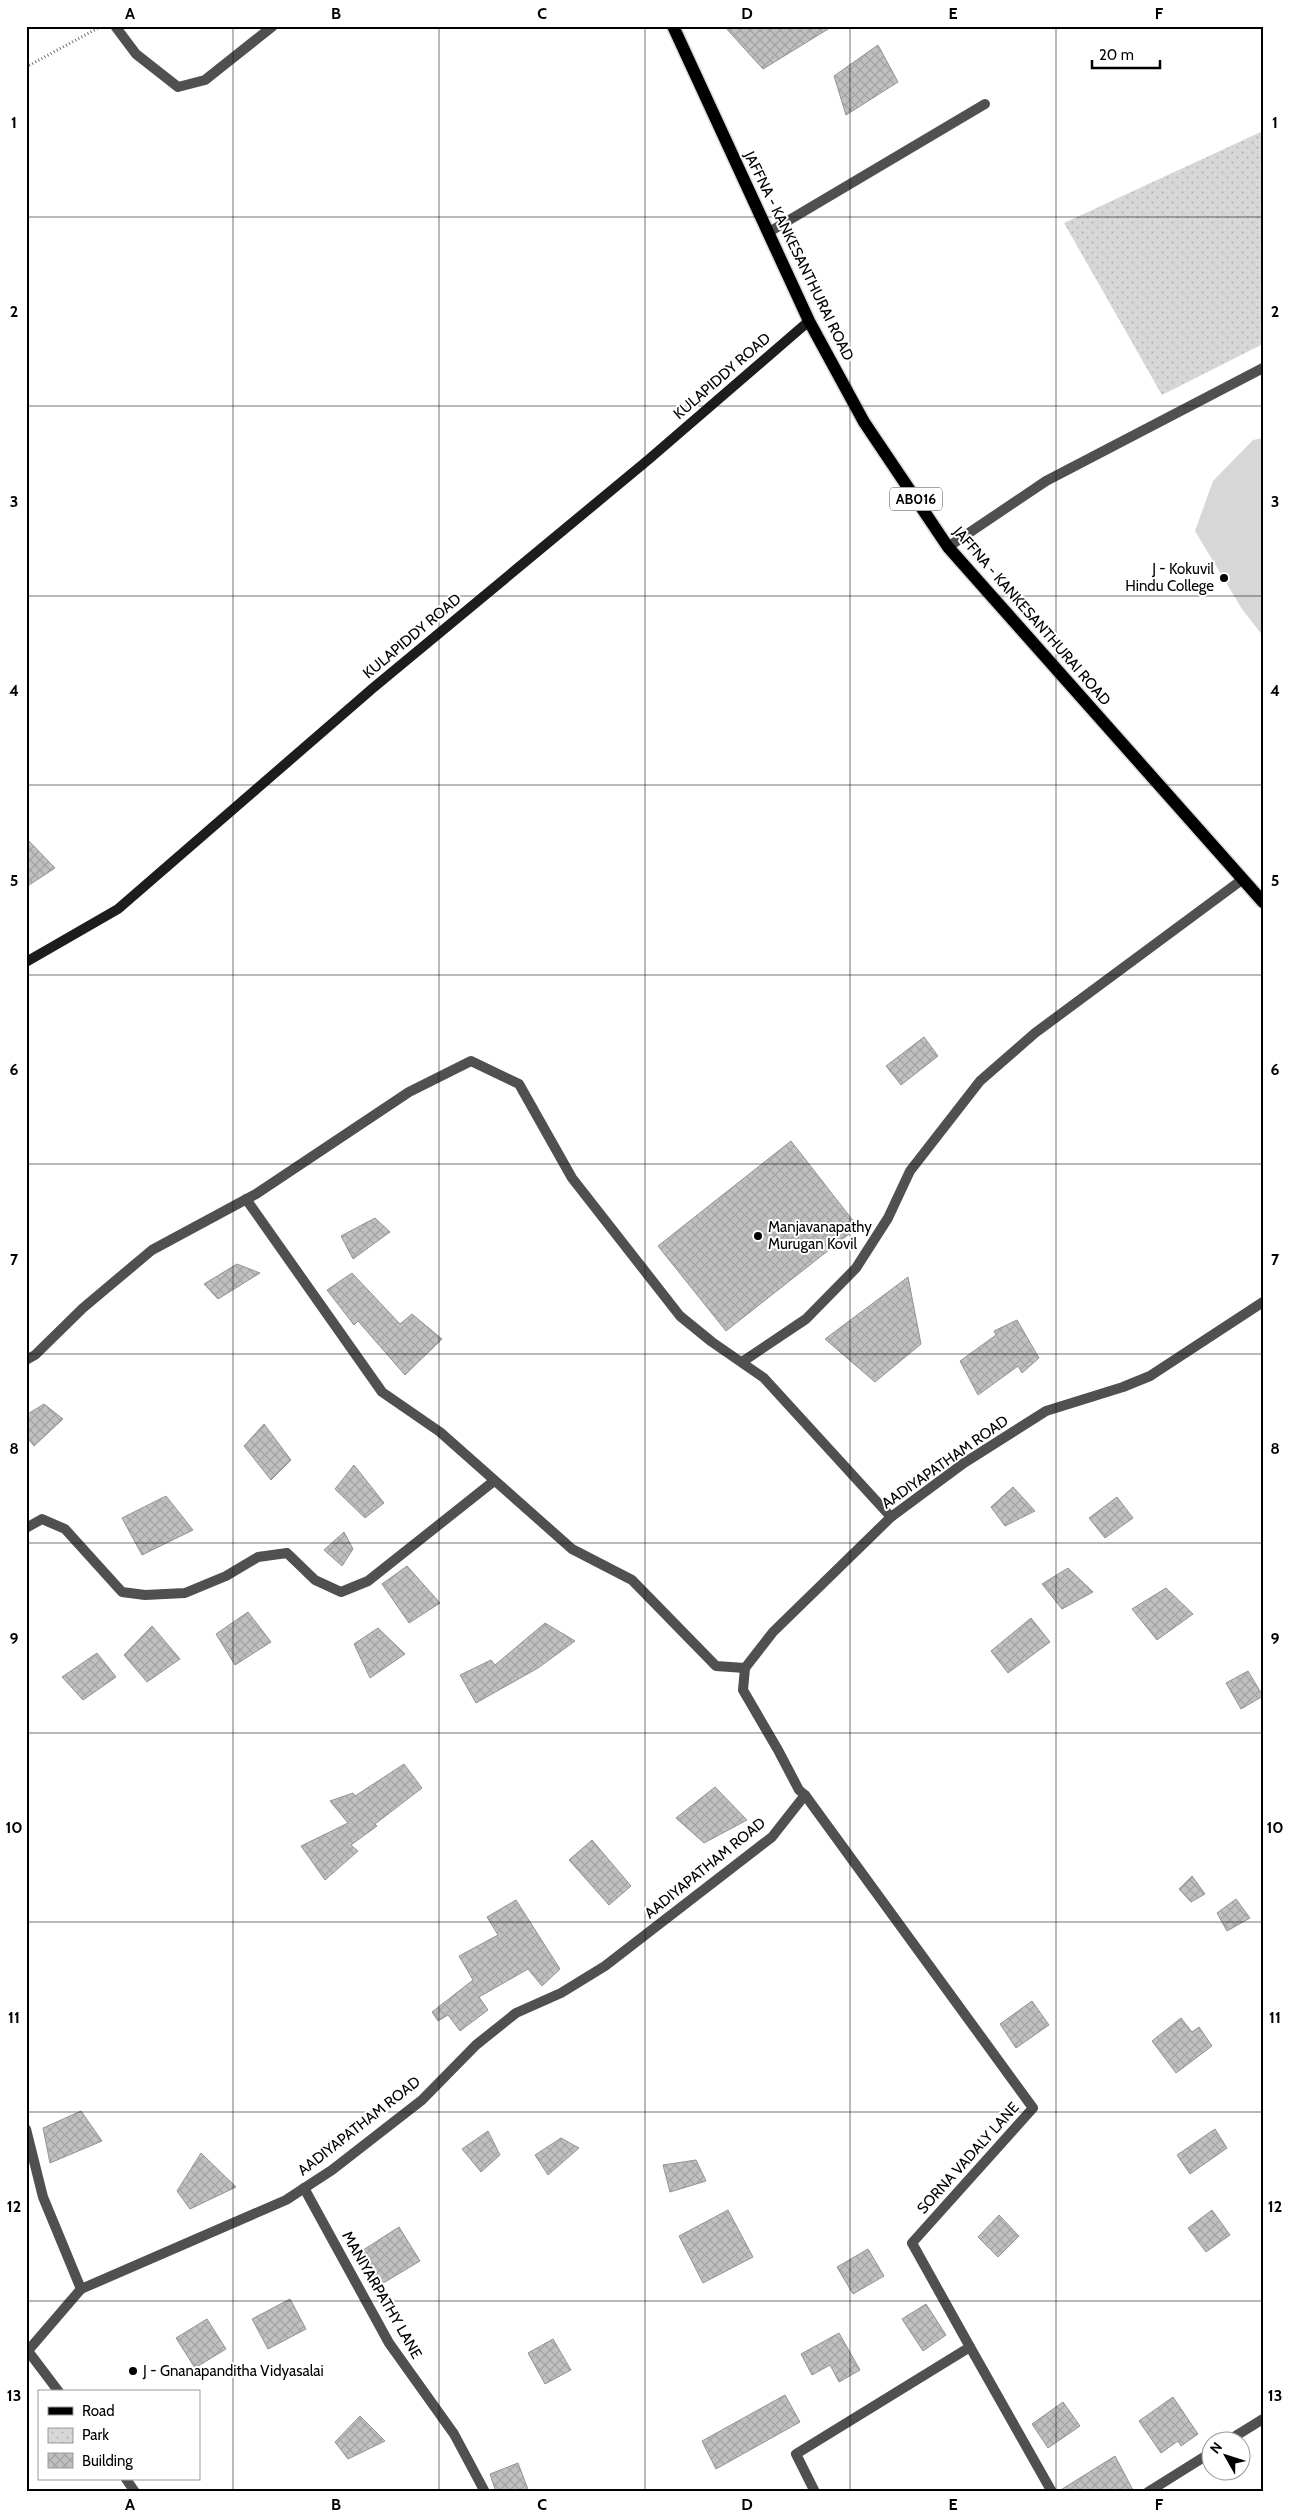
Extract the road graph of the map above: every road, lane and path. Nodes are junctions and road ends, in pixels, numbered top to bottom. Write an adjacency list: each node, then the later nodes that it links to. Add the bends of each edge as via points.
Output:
1 (101, 26): 5 (path)
2 (115, 26): 3 (street, via 136,54 178,87 205,80)
3 (273, 26)
4 (673, 26): 7 (main road, JAFFNA - KANKESANTHURAI ROAD / AB016)
5 (26, 66)
6 (985, 104): 7 (street)
7 (769, 232): 8 (main road, JAFFNA - KANKESANTHURAI ROAD / AB016)
8 (809, 321): 10 (main road, JAFFNA - KANKESANTHURAI ROAD / AB016, via 864,422); 13 (main road, KULAPIDDY ROAD, via 118,909)
9 (1263, 368): 10 (street, via 1046,482)
10 (948, 547): 11 (main road, JAFFNA - KANKESANTHURAI ROAD / AB016)
11 (1243, 879): 12 (main road, JAFFNA - KANKESANTHURAI ROAD / AB016); 17 (street, via 1035,1034 980,1081 910,1171 888,1218 856,1268 806,1319)
12 (1263, 902)
13 (26, 962)
14 (246, 1199): 16 (street, via 152,1250); 17 (street, via 409,1092 471,1061 519,1084 572,1178 680,1316); 19 (street, via 382,1392 440,1432)
15 (1263, 1302): 20 (street, AADIYAPATHAM ROAD, via 1150,1376 1046,1411 964,1463)
16 (30, 1358): 18 (street)
17 (742, 1362): 20 (street, via 764,1378)
18 (26, 1366)
19 (494, 1481): 21 (street, via 368,1581 341,1592 315,1580 287,1553 258,1557 226,1576 184,1593 145,1595 122,1592 65,1529 42,1518); 22 (street, via 572,1549 632,1580 716,1666)
20 (892, 1517): 22 (street, AADIYAPATHAM ROAD, via 773,1632)
21 (26, 1528)
22 (745, 1668): 23 (street, via 743,1690 799,1790)
23 (805, 1795): 25 (street, AADIYAPATHAM ROAD, via 772,1836 605,1966 561,1993 516,2013 476,2045 422,2100); 27 (street, SORNA VADALY LANE, via 1033,2108 912,2243)
24 (26, 2130): 26 (street, via 43,2197)
25 (304, 2188): 26 (street, AADIYAPATHAM ROAD, via 286,2200); 35 (street, MANIYARPATHY LANE, via 389,2343 454,2434)
26 (81, 2289): 28 (street)
27 (970, 2347): 36 (street, via 796,2454); 37 (street)
28 (27, 2352): 29 (street)
29 (57, 2390)
30 (1263, 2419): 31 (street)
31 (1245, 2430)
32 (1202, 2458): 38 (street)
33 (127, 2480): 34 (street)
34 (135, 2492)
35 (485, 2492)
36 (815, 2492)
37 (1052, 2492)
38 (1148, 2492)

